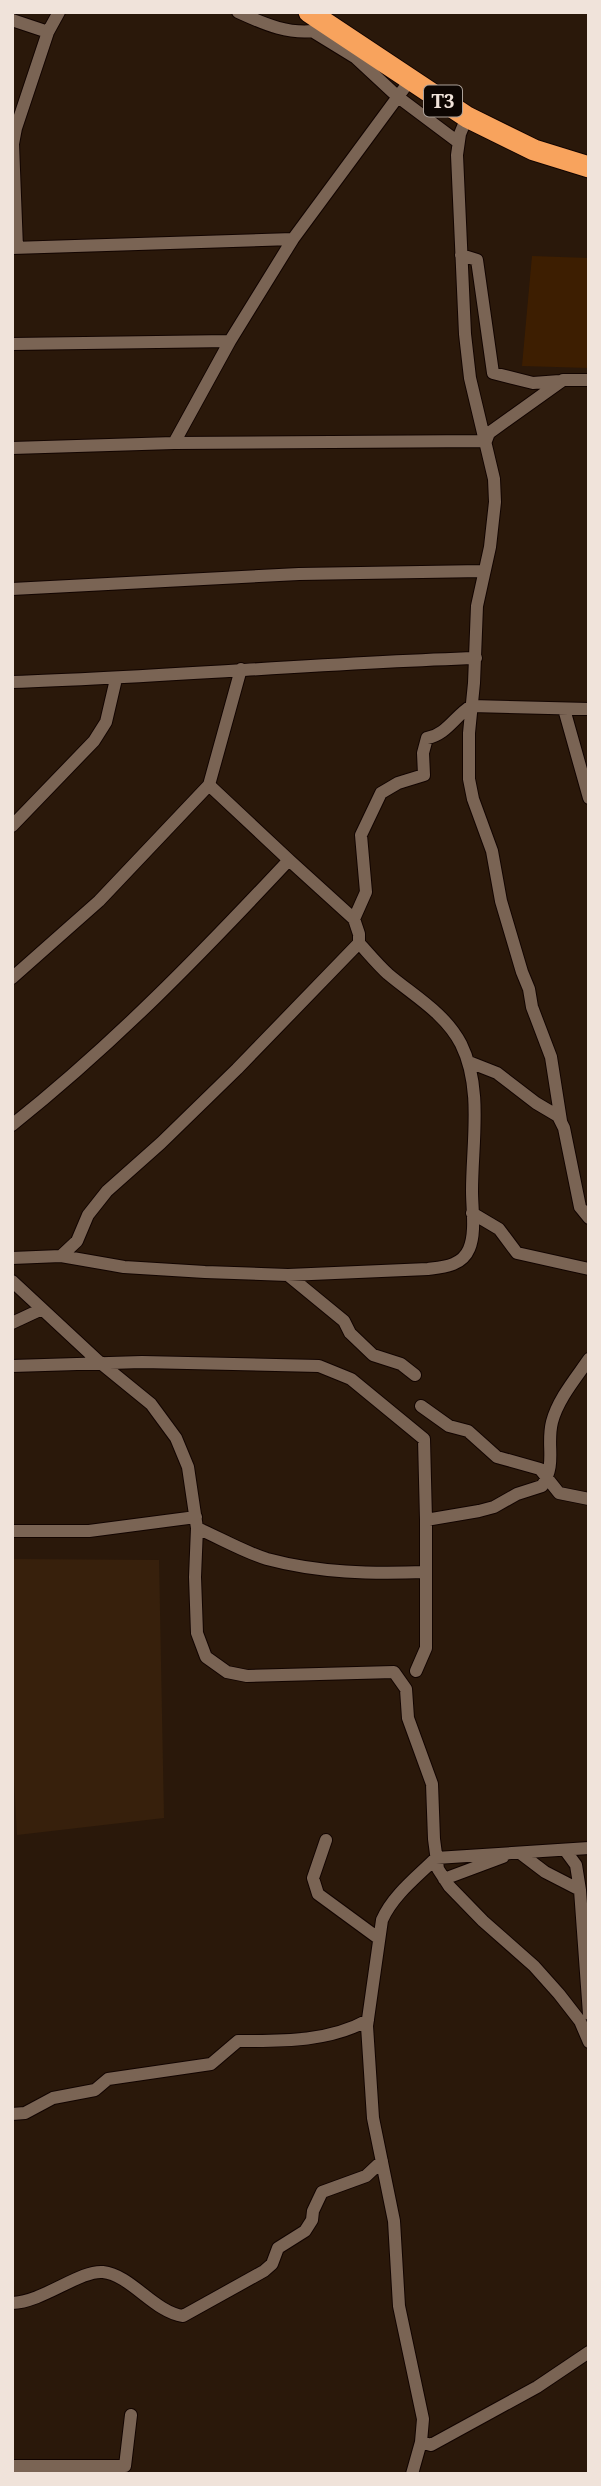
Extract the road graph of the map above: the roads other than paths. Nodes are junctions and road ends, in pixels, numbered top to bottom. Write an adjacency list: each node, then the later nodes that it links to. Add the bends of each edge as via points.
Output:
1 (59, 12): 5 (street)
2 (238, 12): 4 (street, via 289,30)
3 (12, 20): 5 (street)
4 (317, 24): 6 (highway, T3); 7 (street)
5 (48, 32): 8 (street)
6 (411, 79): 7 (street); 9 (highway, T3)
7 (398, 97): 10 (street); 13 (street)
8 (16, 114): 11 (street)
9 (467, 117): 10 (street); 12 (highway, T3, via 534,150)
10 (458, 142): 15 (street)
11 (13, 144): 14 (street)
12 (589, 167)
13 (293, 239): 14 (street); 16 (street)
14 (15, 248)
15 (461, 255): 18 (street, via 477,260 494,373 533,383); 20 (street, via 470,377)
16 (230, 341): 17 (street); 21 (street)
17 (12, 344)
18 (563, 380): 19 (street); 20 (street, via 489,433)
19 (589, 380)
20 (486, 441): 21 (street); 23 (street, via 495,502)
21 (174, 443): 22 (street)
22 (12, 448)
23 (483, 571): 24 (street, via 299,574); 25 (street)
24 (12, 589)
25 (476, 658): 26 (street); 29 (street)
26 (241, 669): 27 (street); 32 (street)
27 (117, 678): 28 (street); 34 (street, via 106,722 94,741)
28 (12, 682)
29 (471, 706): 30 (street); 36 (street, via 436,736 427,738 424,775 380,793 361,835 366,892); 40 (street, via 467,760 473,799 551,1057)
30 (564, 709): 31 (street); 33 (street)
31 (589, 709)
32 (209, 785): 35 (street); 38 (street, via 99,901)
33 (589, 798)
34 (12, 826)
35 (289, 860): 36 (street); 41 (street, via 157,999)
36 (354, 919): 37 (street)
37 (359, 943): 39 (street, via 446,1022); 44 (street, via 247,1060 107,1191 88,1214 77,1241)
38 (12, 978)
39 (468, 1062): 40 (street, via 507,1080); 42 (street, via 474,1107)
40 (561, 1121): 43 (street, via 580,1208)
41 (12, 1125)
42 (472, 1213): 46 (street, via 499,1229 517,1252); 47 (street, via 469,1250 449,1266)
43 (589, 1218)
44 (61, 1256): 45 (street); 47 (street, via 135,1268)
45 (12, 1258)
46 (589, 1269)
47 (288, 1275): 54 (street, via 344,1321 373,1354 401,1364)
48 (12, 1281): 49 (street)
49 (42, 1309): 50 (street); 52 (street)
50 (12, 1323)
51 (589, 1359): 56 (street, via 553,1419)
52 (101, 1363): 53 (street); 58 (street, via 318,1366 351,1379 424,1439); 59 (street, via 151,1404 176,1438 188,1467)
53 (12, 1366)
54 (415, 1375)
55 (421, 1406): 56 (street, via 449,1426 468,1431 497,1457 540,1469)
56 (547, 1479): 57 (street, via 559,1493); 58 (street, via 537,1489 494,1507)
57 (589, 1499)
58 (426, 1520): 61 (street)
59 (197, 1522): 60 (street, via 89,1531); 61 (street, via 265,1558 339,1572); 67 (street, via 197,1633 206,1657 227,1672 247,1676 394,1672 406,1689 408,1718 432,1784)
60 (12, 1531)
61 (425, 1572): 62 (street, via 426,1648)
62 (416, 1671)
63 (326, 1840): 70 (street, via 313,1878 318,1894)
64 (589, 1848): 65 (street)
65 (565, 1850): 66 (street); 69 (street, via 576,1865)
66 (517, 1853): 67 (street); 68 (street); 69 (street)
67 (436, 1857): 68 (street); 70 (street, via 387,1909)
68 (444, 1879): 73 (street, via 559,1994)
69 (580, 1891): 71 (street)
70 (378, 1938): 72 (street)
71 (589, 2014)
72 (368, 2020): 74 (street, via 290,2042 238,2041 211,2064 108,2079 95,2090 53,2098 25,2113); 75 (street, via 373,2118)
73 (589, 2042)
74 (12, 2114)
75 (382, 2161): 76 (street, via 366,2176 322,2192 304,2231 278,2248 278,2255 264,2271 183,2316 168,2312 107,2273 94,2272 26,2303); 79 (street, via 394,2221 399,2306 423,2419)
76 (12, 2304)
77 (589, 2352): 79 (street, via 537,2387 431,2445)
78 (131, 2416): 80 (street, via 125,2466)
79 (421, 2442): 81 (street)
80 (12, 2466)
81 (412, 2474)

